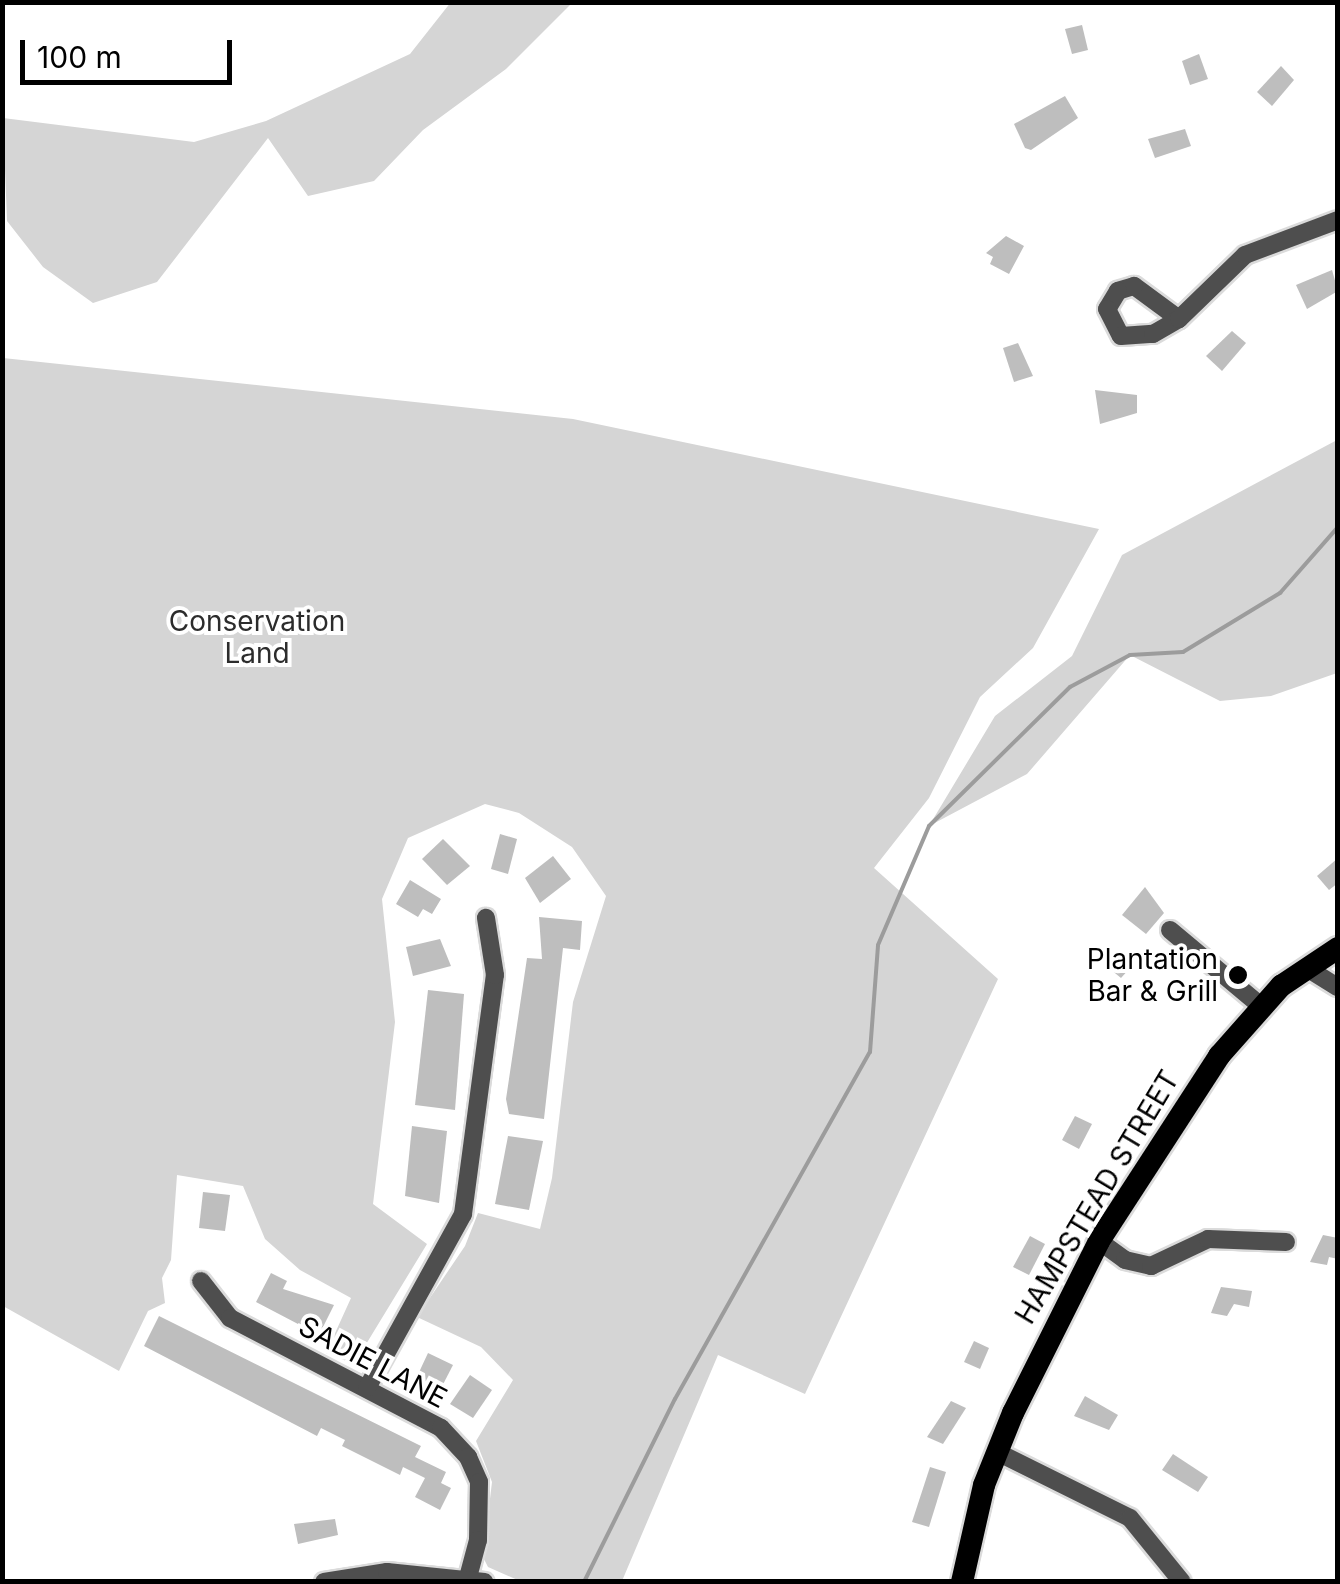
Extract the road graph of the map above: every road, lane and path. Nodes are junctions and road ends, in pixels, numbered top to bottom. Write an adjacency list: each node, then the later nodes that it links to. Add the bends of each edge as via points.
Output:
1 (1338, 220): 2 (street, via 1245,255)
2 (1179, 319)
3 (486, 918): 12 (street, via 496,975 463,1214)
4 (1170, 930): 8 (street)
5 (1338, 948): 6 (main road, HAMPSTEAD STREET)
6 (1306, 968): 7 (street); 8 (main road, HAMPSTEAD STREET)
7 (1338, 987)
8 (1262, 1007): 9 (main road, HAMPSTEAD STREET, via 1210,1070)
9 (1100, 1242): 10 (street, via 1125,1260 1150,1266 1208,1238); 13 (main road, HAMPSTEAD STREET, via 1042,1346)
10 (1286, 1242)
11 (202, 1281): 12 (street, SADIE LANE, via 230,1318)
12 (367, 1388): 14 (street, SADIE LANE, via 441,1428 468,1457 481,1511)
13 (997, 1452): 16 (main road, HAMPSTEAD STREET); 17 (street, via 1130,1518)
14 (476, 1579): 15 (street, via 370,1572)
15 (324, 1582)
16 (962, 1582)
17 (1182, 1582)

